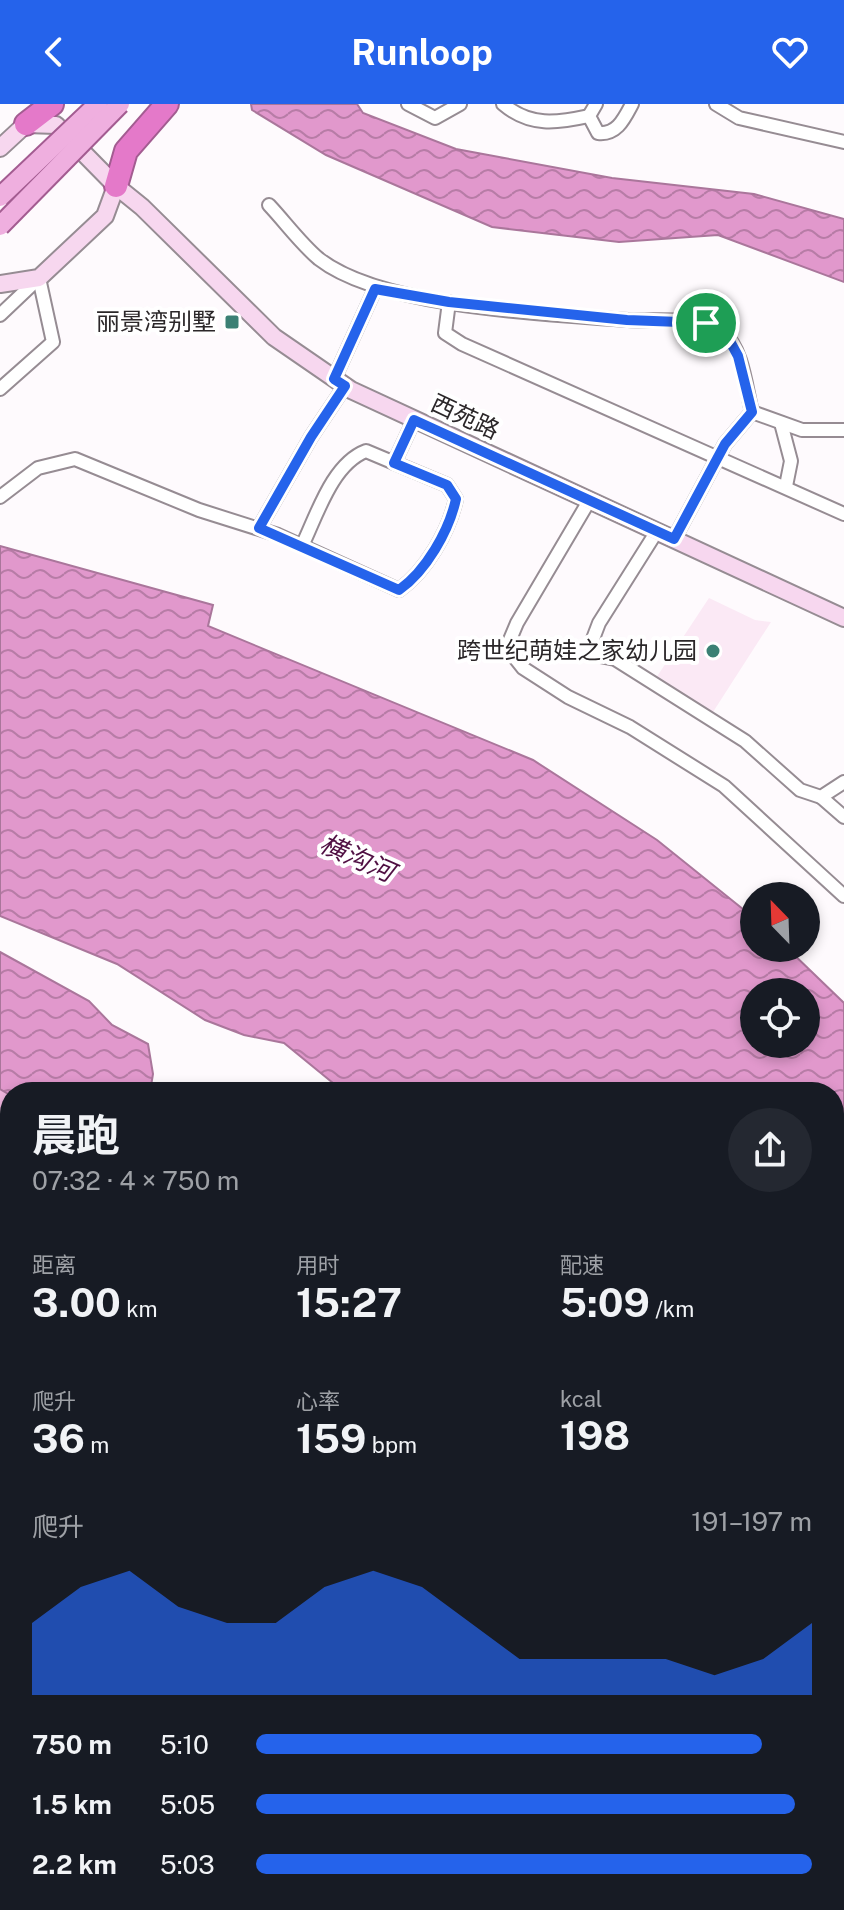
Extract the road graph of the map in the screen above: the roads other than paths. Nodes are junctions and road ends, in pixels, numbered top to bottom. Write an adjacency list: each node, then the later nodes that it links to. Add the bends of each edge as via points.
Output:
1 (98, 104): 16 (main road, bridge)
2 (120, 104): 18 (main road, bridge)
3 (408, 104): 4 (street, via 435,118)
4 (460, 104)
5 (503, 104): 11 (street, via 536,122)
6 (596, 104): 11 (street)
7 (632, 104): 11 (street, via 606,133 598,133)
8 (716, 104): 13 (street, via 739,118)
9 (50, 105): 12 (highway)
10 (166, 105): 15 (highway, via 126,151)
11 (589, 116)
12 (26, 124): 14 (main road); 15 (main road, 西苑路, via 56,125)
13 (844, 142)
14 (0, 148)
15 (116, 186): 19 (main road, via 105,216); 24 (main road, 西苑路, via 274,337)
16 (0, 197)
17 (269, 205): 21 (street, via 320,259)
18 (0, 226)
19 (39, 278): 20 (main road); 23 (street); 25 (street, via 53,342)
20 (0, 284)
21 (375, 289): 22 (street); 24 (street)
22 (449, 302): 26 (street, via 706,323 726,334 738,356); 30 (street, via 445,333 462,344)
23 (0, 315)
24 (339, 382): 27 (main road, 西苑路); 36 (street)
25 (0, 389)
26 (752, 412): 28 (street); 30 (street)
27 (414, 420): 31 (street); 34 (main road, 西苑路)
28 (781, 423): 29 (street, via 802,430); 32 (street, via 791,461)
29 (844, 430)
30 (716, 459): 32 (street); 38 (street)
31 (394, 463): 39 (street, via 366,451 352,456); 39 (street, via 447,485 456,499 415,579 399,590)
32 (786, 486): 35 (street)
33 (0, 497): 36 (street, via 38,468 75,459 199,510)
34 (589, 501): 37 (main road, 西苑路); 44 (street, via 517,623 509,642 511,653 544,682 630,727 724,786)
35 (844, 514)
36 (259, 528): 39 (street)
37 (657, 531): 38 (main road, 西苑路); 42 (street, via 591,644 600,656 615,659 745,741 800,790)
38 (674, 539): 40 (main road, 西苑路)
39 (302, 546)
40 (844, 618)
41 (844, 782): 42 (street)
42 (821, 797): 43 (street)
43 (844, 817)
44 (844, 896)

